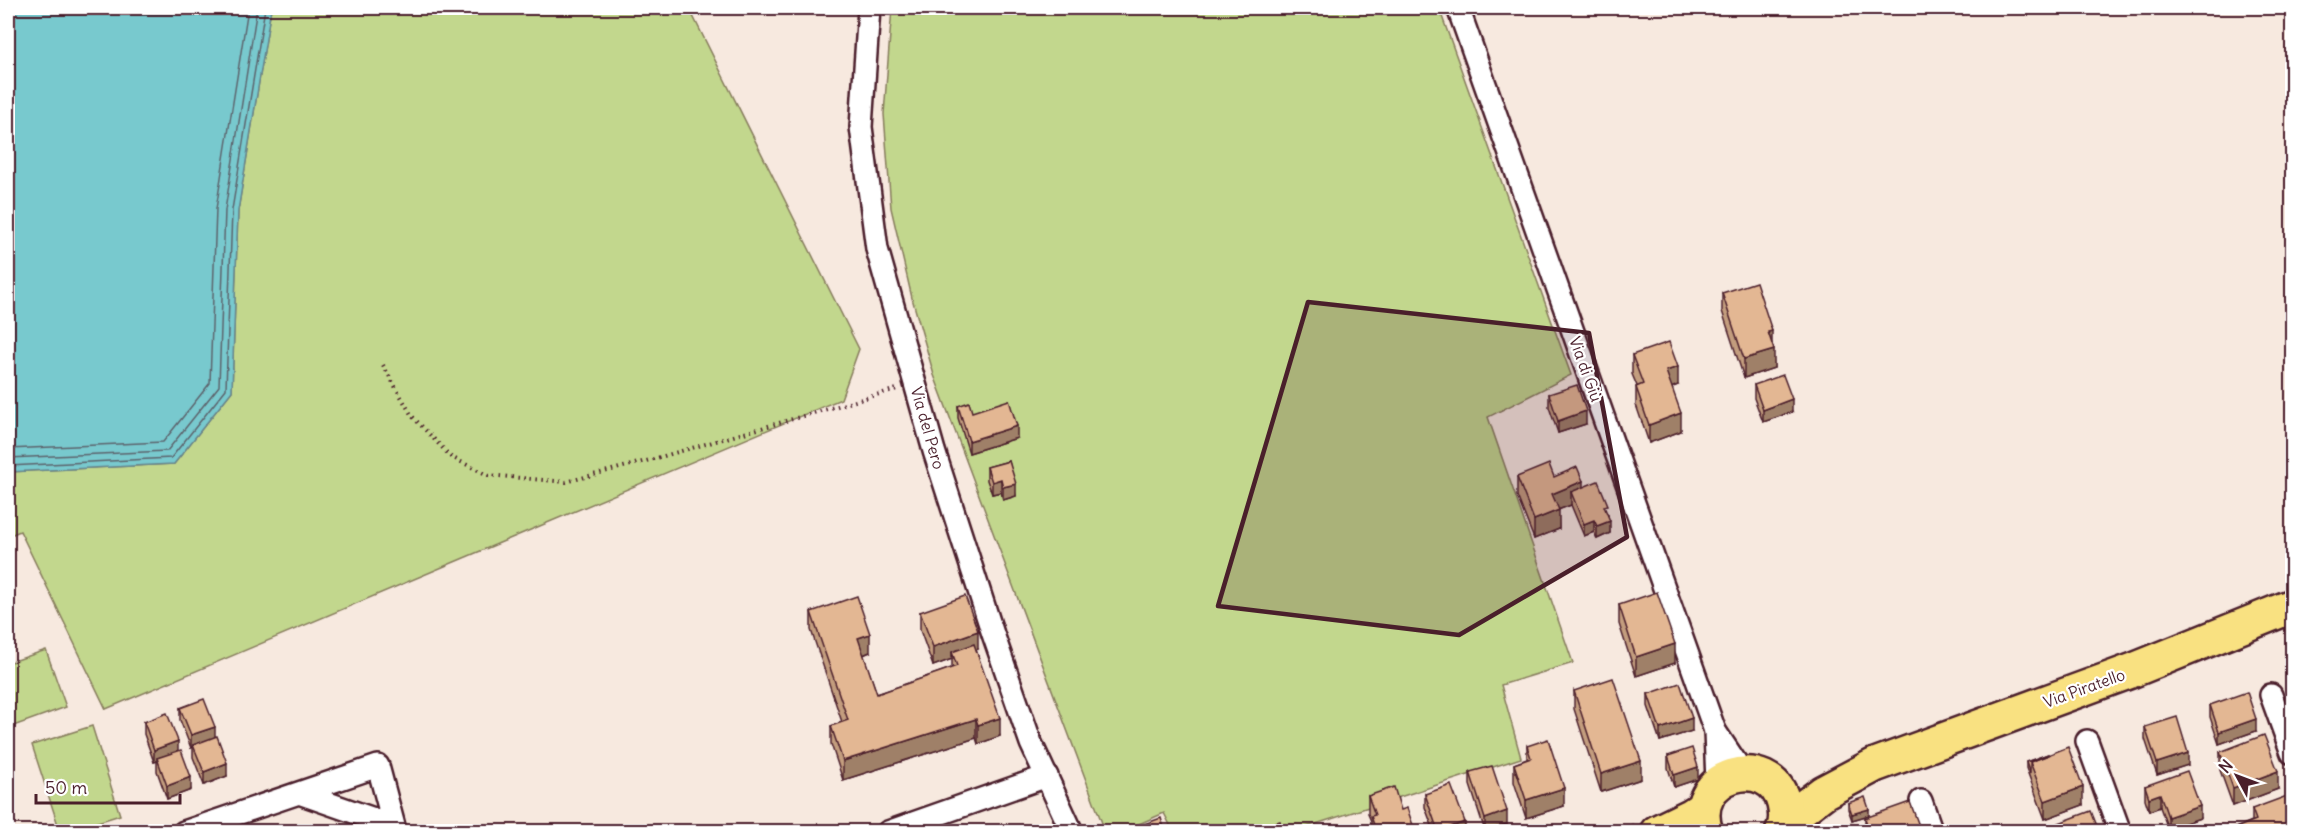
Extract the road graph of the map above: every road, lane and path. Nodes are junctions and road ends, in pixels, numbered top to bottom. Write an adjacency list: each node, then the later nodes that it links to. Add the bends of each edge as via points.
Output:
1 (869, 8): 4 (street, Via del Pero, via 861,126 877,249)
2 (1458, 8): 12 (street, Via di Giù, via 1715,731)
3 (383, 365): 4 (path, via 412,416 451,458 488,475 566,482)
4 (915, 383): 10 (street, Via del Pero, via 993,634 1031,743)
5 (2292, 606): 9 (main road, Via Piratello)
6 (2271, 695): 8 (street)
7 (2087, 741): 20 (street)
8 (2292, 753)
9 (1875, 765): 12 (main road, Via Piratello); 14 (main road, Via Piratello, via 1824,792 1795,814)
10 (1047, 776): 16 (street); 17 (street, Via del Pero)
11 (299, 793): 15 (street)
12 (1727, 795): 14 (main road, Via Piratello, via 1778,790 1786,814); 18 (main road, Via Piratello)
13 (1921, 801): 19 (street)
14 (1784, 829)
15 (184, 831)
16 (888, 831)
17 (1072, 831)
18 (1657, 831)
19 (1932, 831)
20 (2120, 831)

